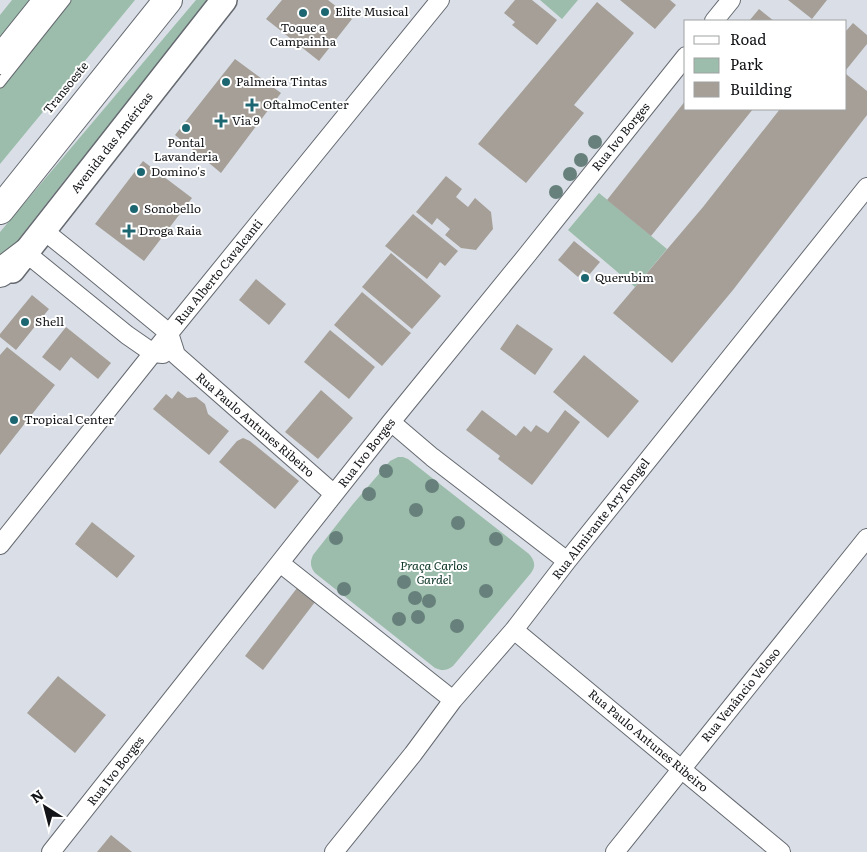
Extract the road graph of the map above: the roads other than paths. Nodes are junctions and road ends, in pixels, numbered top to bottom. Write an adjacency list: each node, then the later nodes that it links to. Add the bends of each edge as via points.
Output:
1 (48, 0): 11 (highway)
2 (66, 0): 12 (lane)
3 (168, 0): 9 (highway)
4 (186, 0): 9 (highway)
5 (224, 0): 15 (main road, Avenida das Américas)
6 (440, 0): 19 (street, Rua Alberto Cavalcanti)
7 (731, 0): 8 (street)
8 (715, 20)
9 (146, 29): 14 (highway)
10 (684, 59): 22 (street, Rua Ivo Borges)
11 (0, 60)
12 (0, 83)
13 (867, 187): 26 (street, Rua Almirante Ary Rongel)
14 (0, 210)
15 (43, 230): 16 (main road, Avenida das Américas); 19 (street)
16 (26, 253): 17 (highway); 18 (main road, Avenida das Américas); 20 (street)
17 (0, 273)
18 (0, 286)
19 (169, 333): 20 (street, Rua Alberto Cavalcanti); 21 (street)
20 (153, 353): 21 (street); 25 (street, Rua Alberto Cavalcanti)
21 (176, 355): 23 (street, Rua Paulo Antunes Ribeiro)
22 (391, 422): 23 (street, Rua Ivo Borges); 26 (street)
23 (334, 494): 27 (street, Rua Ivo Borges)
24 (867, 538): 30 (street, Rua Venâncio Veloso)
25 (0, 545)
26 (567, 561): 28 (street, Rua Almirante Ary Rongel)
27 (280, 563): 29 (street); 31 (street, Rua Ivo Borges)
28 (514, 630): 29 (street, Rua Almirante Ary Rongel); 30 (street, Rua Paulo Antunes Ribeiro)
29 (453, 700): 32 (street, Rua Almirante Ary Rongel)
30 (680, 769): 33 (street, Rua Venâncio Veloso); 34 (street, Rua Paulo Antunes Ribeiro)
31 (51, 852)
32 (334, 852)
33 (615, 852)
34 (781, 852)

